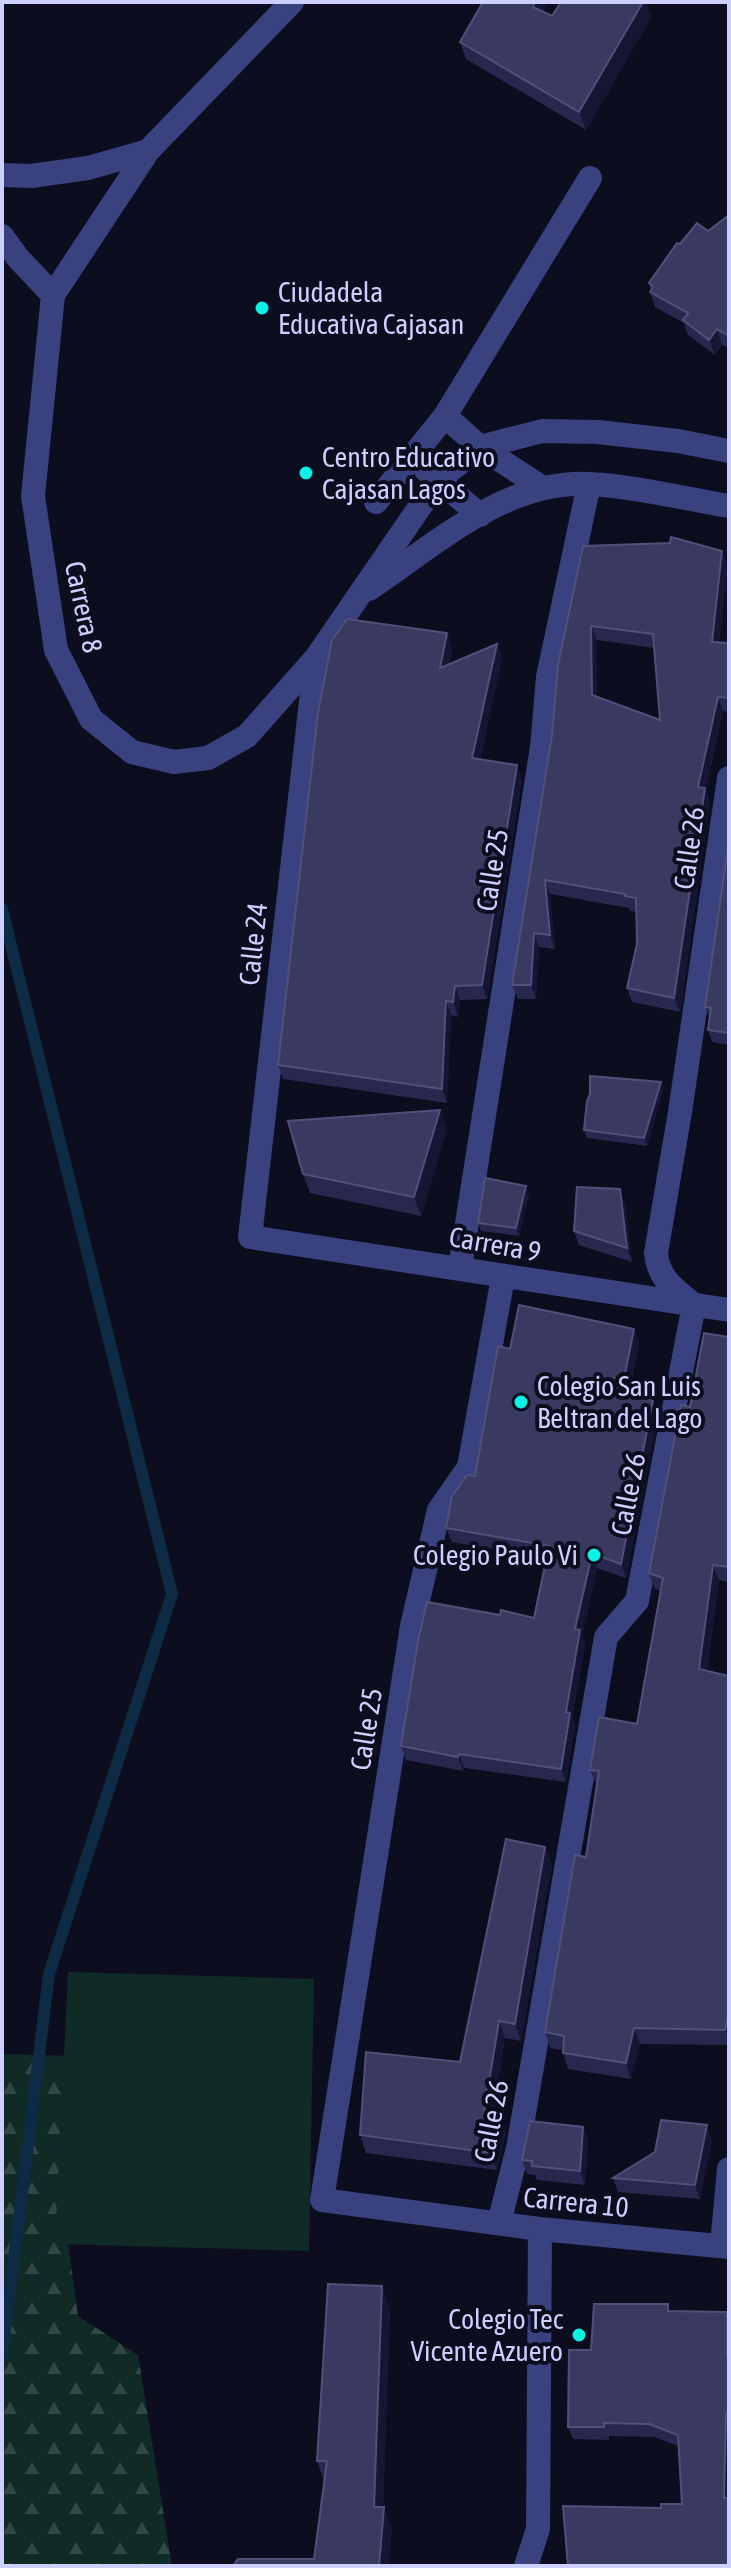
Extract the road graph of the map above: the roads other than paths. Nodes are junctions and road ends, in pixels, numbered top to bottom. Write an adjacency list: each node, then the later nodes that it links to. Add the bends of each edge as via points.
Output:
1 (292, 2): 2 (street, Carrera 8)
2 (148, 151): 3 (street, via 88,168); 6 (street, Carrera 8)
3 (2, 175)
4 (590, 178): 7 (street)
5 (2, 236): 6 (street)
6 (53, 295): 18 (street, Carrera 8, via 33,496 56,650 91,719 132,752 174,762 208,758 247,736)
7 (445, 416): 8 (street); 10 (street)
8 (480, 447): 9 (street, Carrera 8, via 542,431 570,431); 11 (street, Carrera 8); 13 (street)
9 (729, 451)
10 (412, 459): 11 (street); 14 (street)
11 (439, 479): 16 (street); 17 (street, Carrera 8)
12 (589, 484): 13 (street, Carrera 8); 15 (street, Carrera 8); 21 (street, Calle 25, via 548,677 542,747)
13 (543, 488): 16 (street, Carrera 8)
14 (376, 502)
15 (729, 506)
16 (480, 515): 17 (street, Carrera 8)
17 (357, 597): 18 (street, Carrera 8)
18 (316, 658): 20 (street, Calle 24)
19 (729, 778): 23 (street, Calle 26, via 656,1253 657,1269)
20 (250, 1237): 21 (street, Carrera 9)
21 (460, 1268): 22 (street, Carrera 9)
22 (503, 1277): 23 (street, Carrera 9); 26 (street, Calle 25, via 469,1467 439,1510 412,1626)
23 (694, 1305): 24 (street, Carrera 9); 27 (street, Calle 26, via 637,1601 606,1637 518,2148)
24 (729, 1310)
25 (729, 2169): 29 (street)
26 (322, 2200): 27 (street, Carrera 10)
27 (499, 2223): 28 (street, Carrera 10)
28 (540, 2229): 29 (street, Carrera 10); 30 (street, via 538,2529)
29 (725, 2246)
30 (526, 2566)

